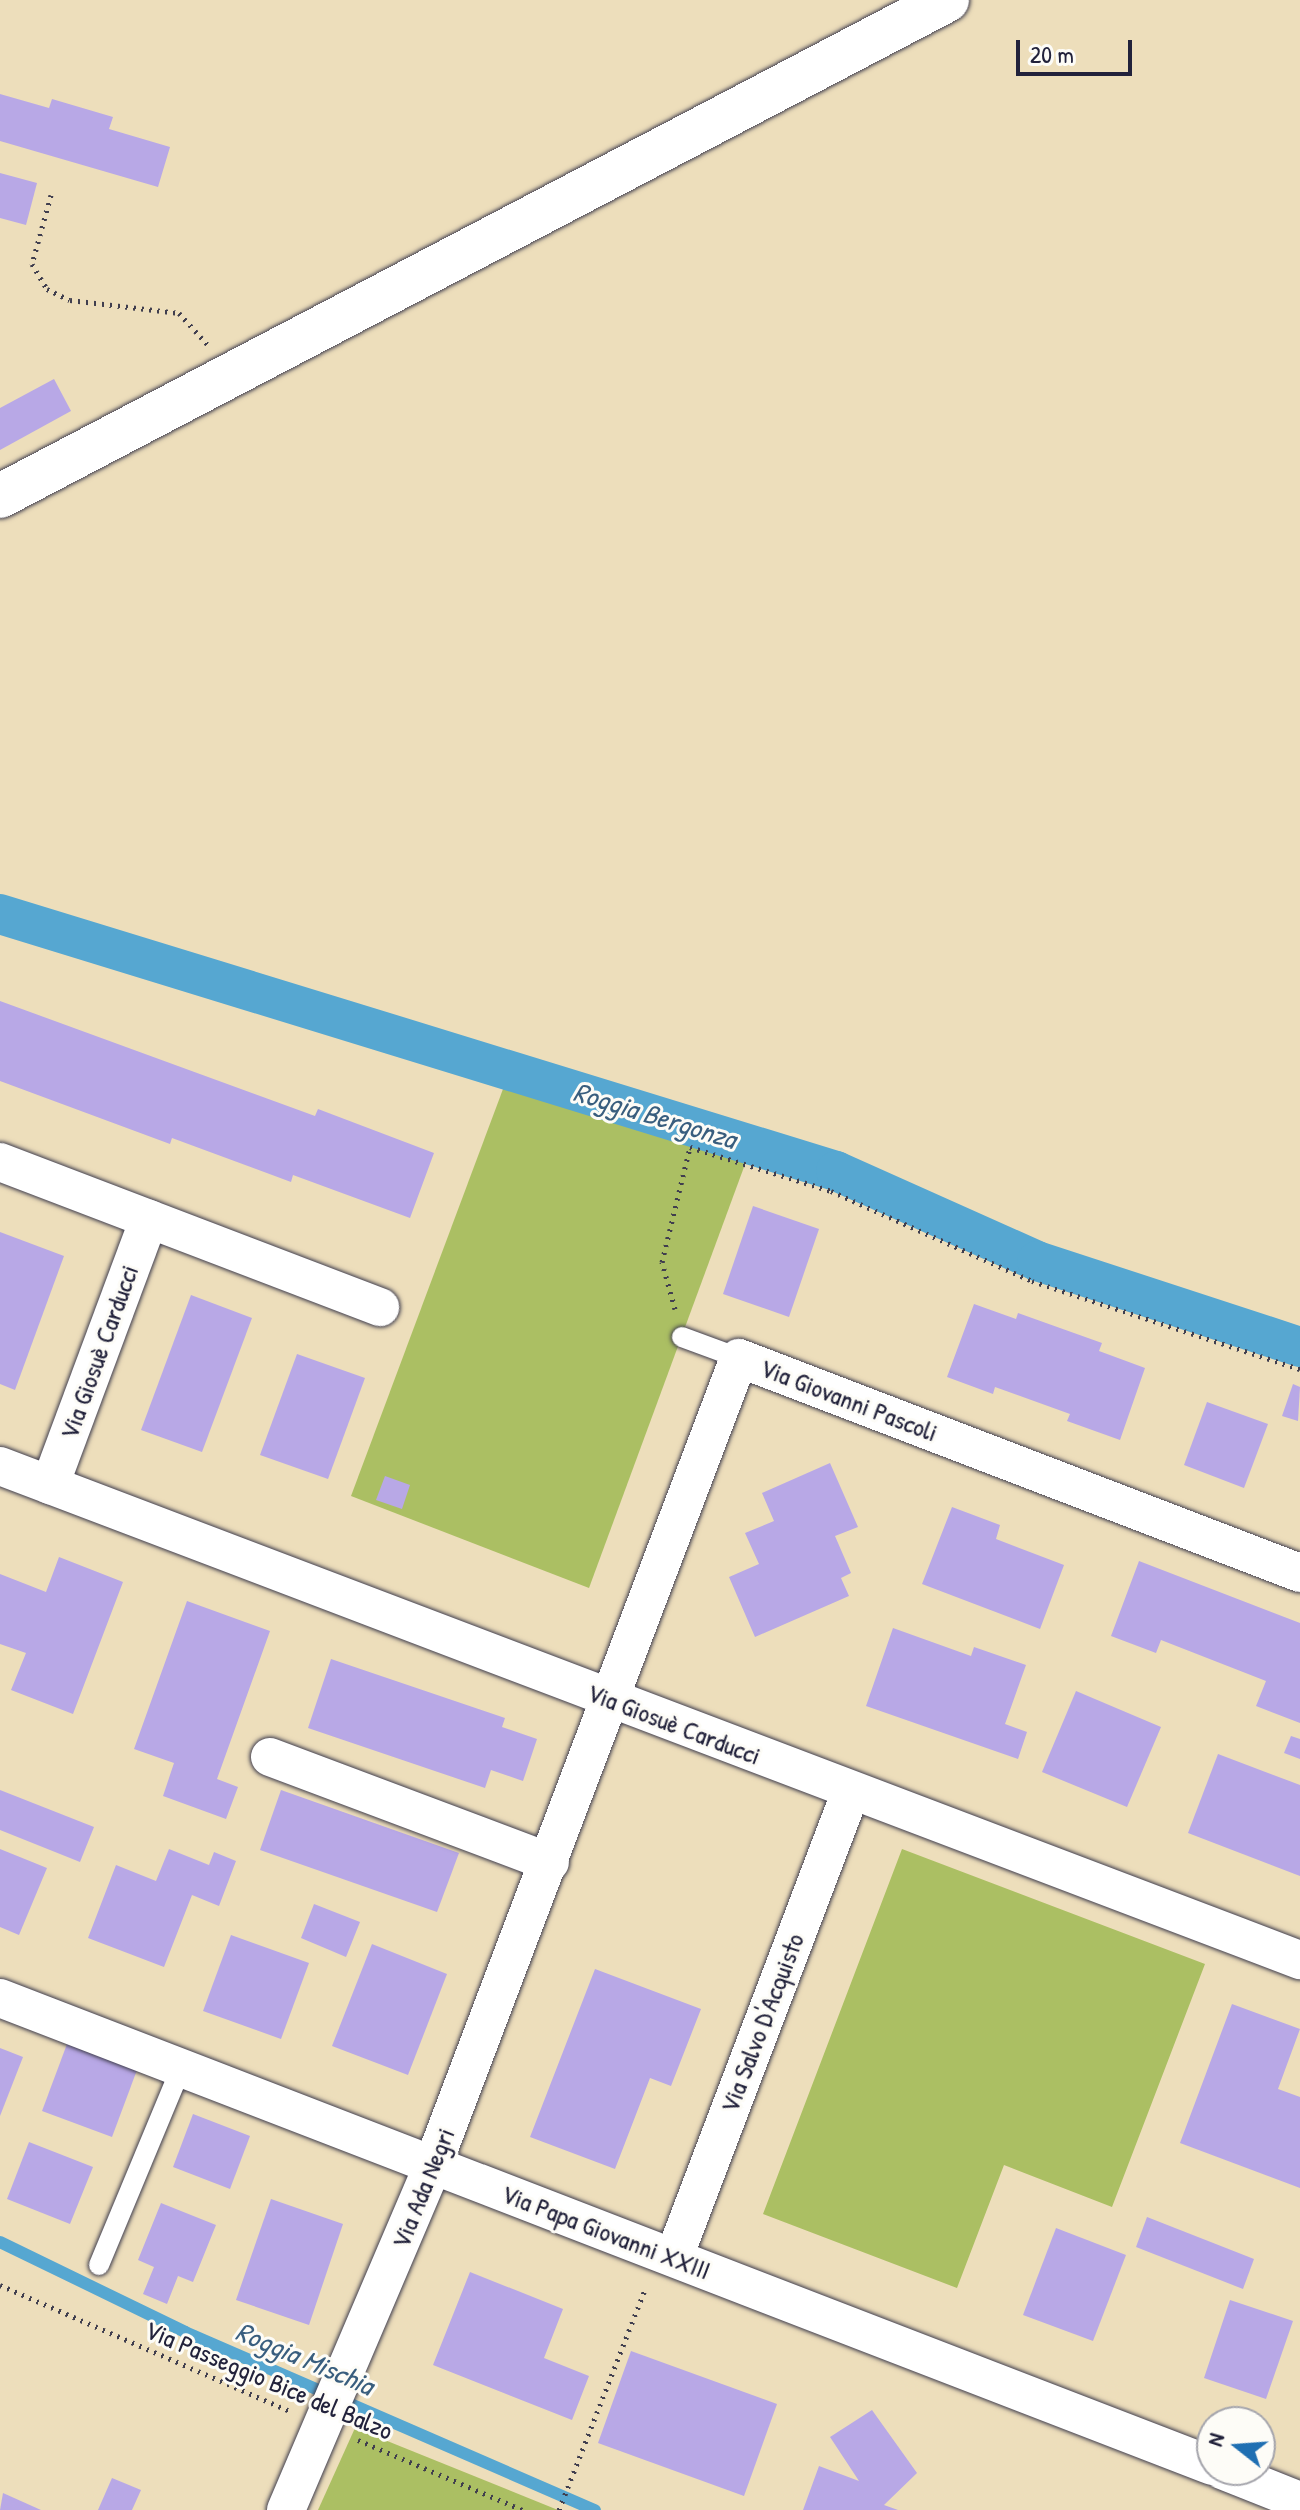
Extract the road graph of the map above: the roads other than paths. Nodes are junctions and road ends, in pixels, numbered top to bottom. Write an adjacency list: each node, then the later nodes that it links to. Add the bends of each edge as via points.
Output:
1 (947, 0): 2 (street)
2 (0, 496)
3 (0, 1162): 4 (street)
4 (149, 1219): 5 (street); 9 (street, Via Giosuè Carducci)
5 (380, 1307)
6 (682, 1337): 7 (lane)
7 (739, 1358): 10 (street, Via Giovanni Pascoli); 11 (street, Via Giovanni Pascoli)
8 (0, 1466): 9 (street, Via Giosuè Carducci)
9 (50, 1485): 11 (street, Via Giosuè Carducci)
10 (1300, 1573)
11 (611, 1700): 13 (street, Via Giosuè Carducci); 14 (street, Via Ada Negri)
12 (270, 1757): 14 (street)
13 (851, 1790): 15 (street, Via Giosuè Carducci); 19 (street, Via Salvo D'Acquisto)
14 (550, 1862): 18 (street, Via Ada Negri)
15 (1300, 1960)
16 (0, 1998): 17 (street, Via Papa Giovanni XXIII)
17 (181, 2068): 18 (street, Via Papa Giovanni XXIII); 20 (lane)
18 (432, 2167): 19 (street, Via Papa Giovanni XXIII); 24 (street, Via Ada Negri)
19 (667, 2254): 21 (street, Via Papa Giovanni XXIII)
20 (99, 2265)
21 (1196, 2460)
22 (1262, 2486): 23 (street)
23 (1300, 2501)
24 (286, 2510)

